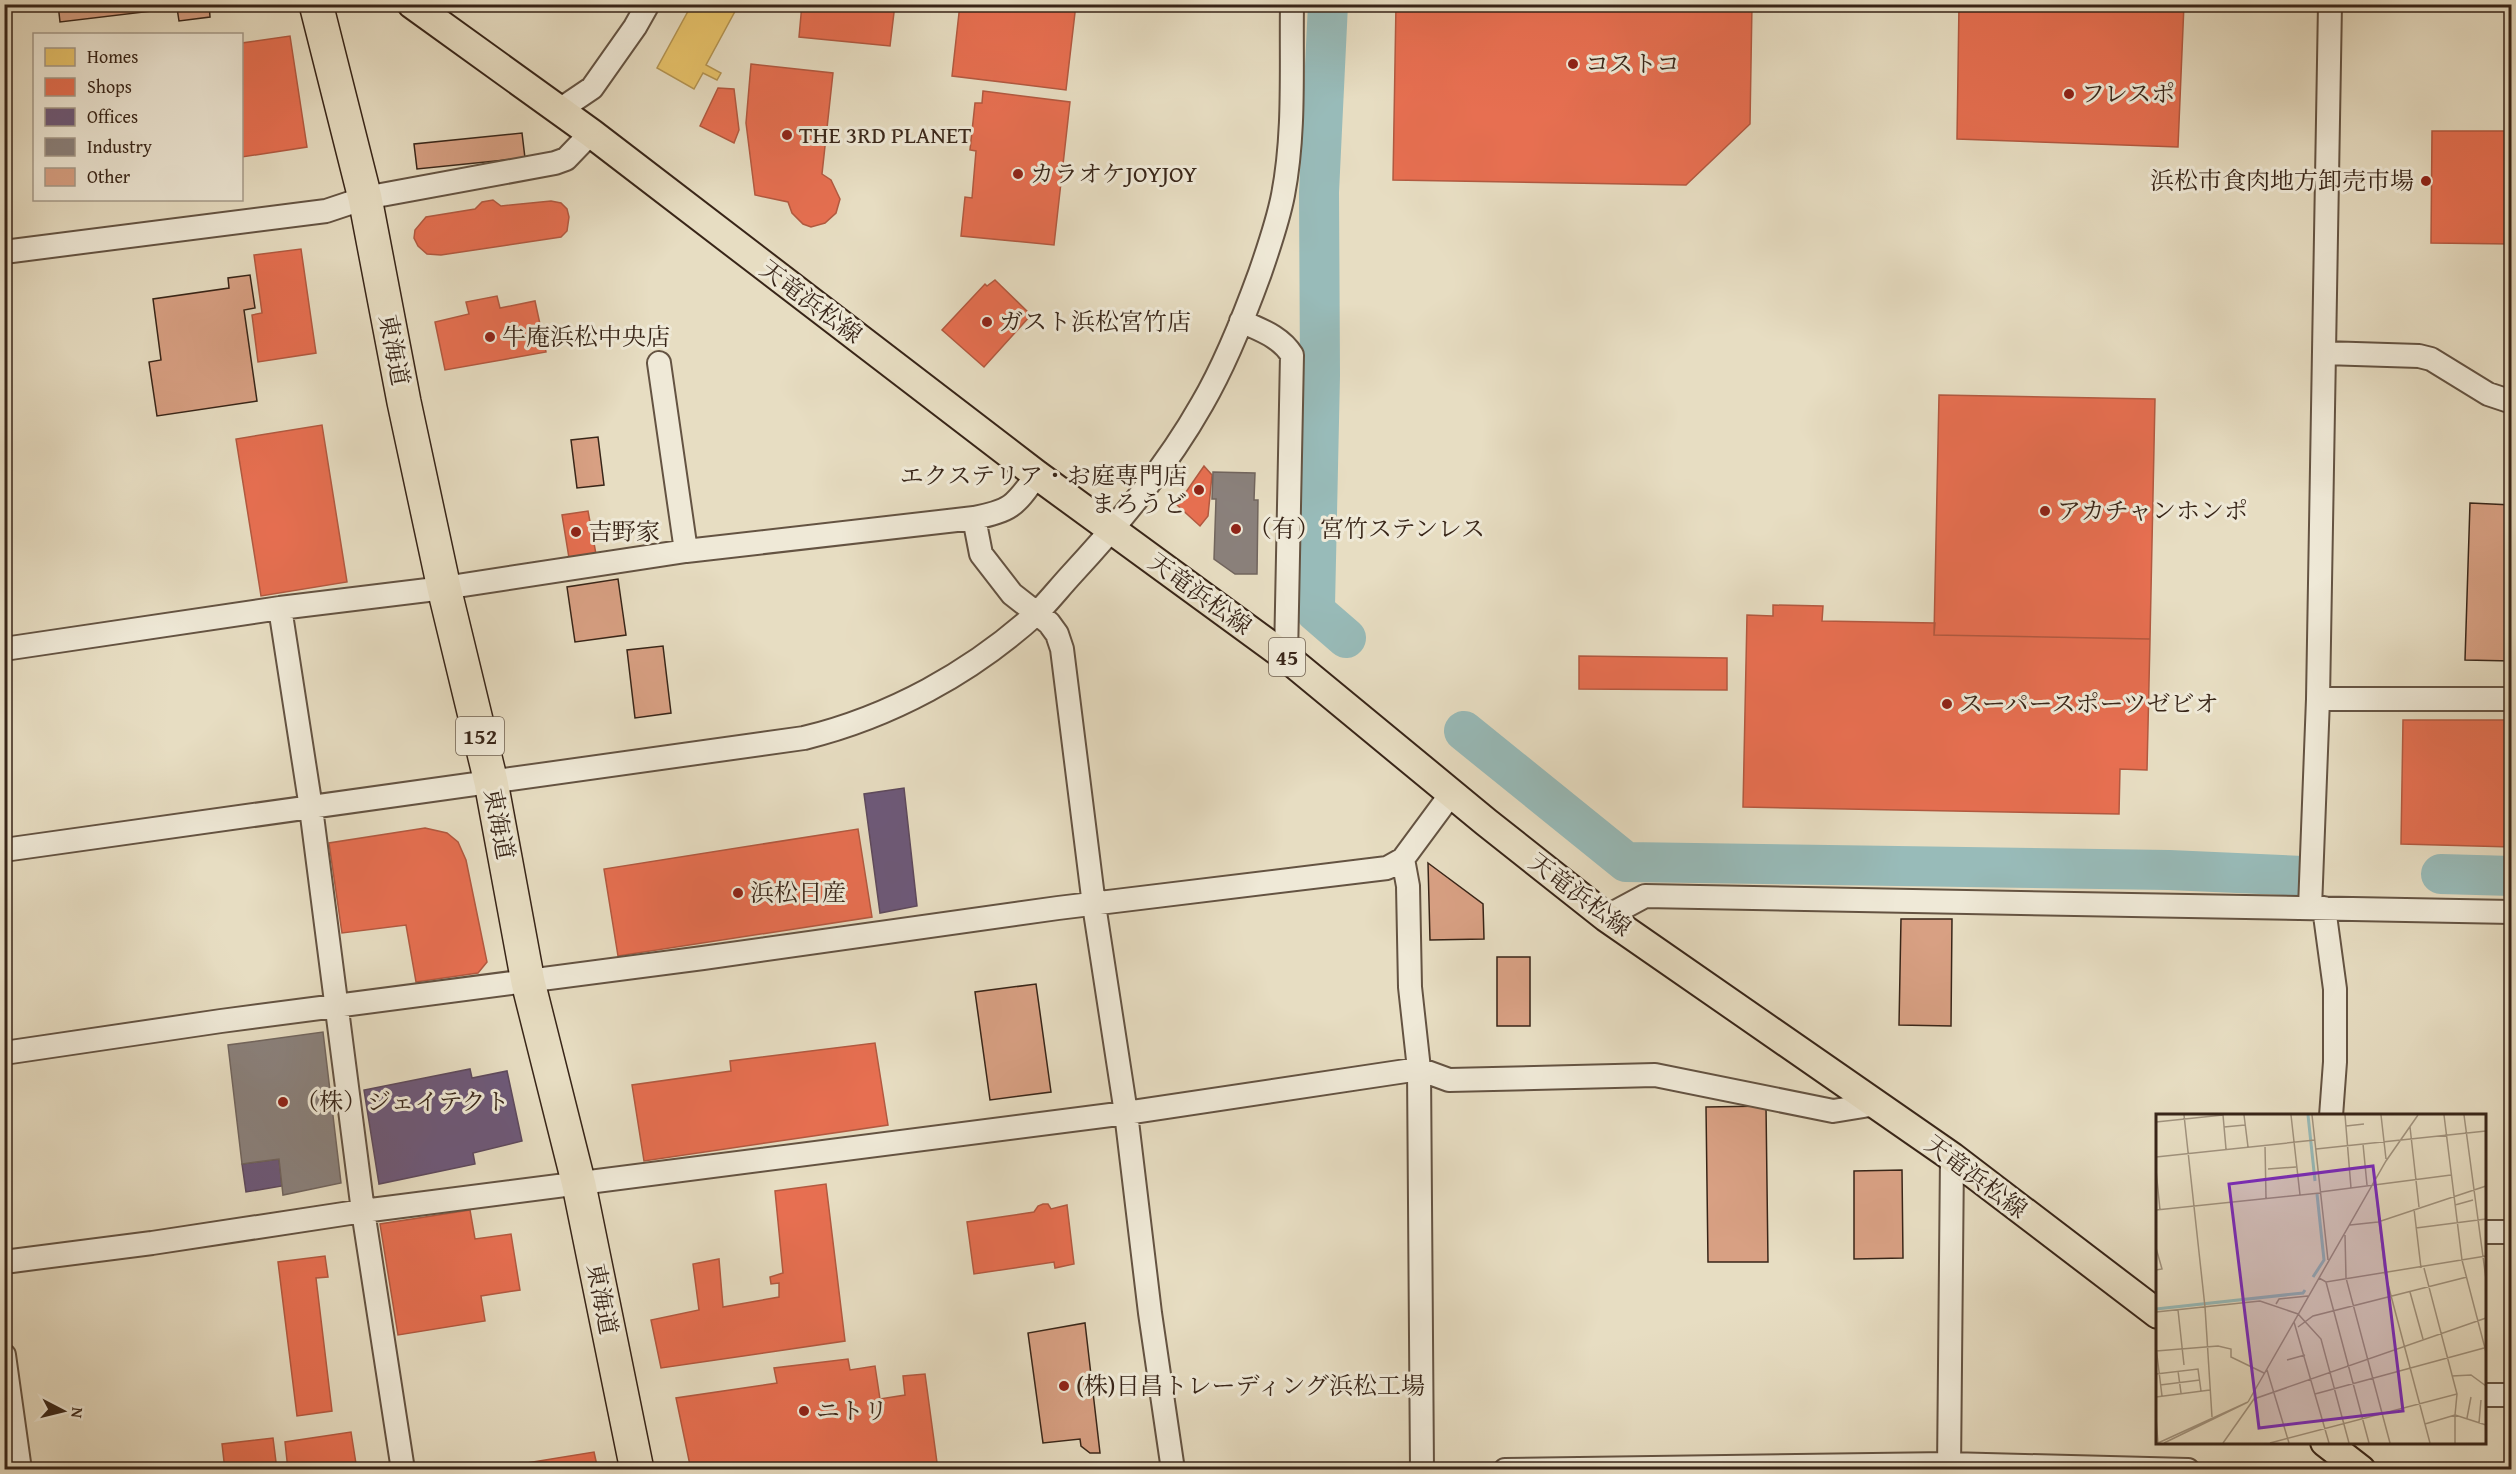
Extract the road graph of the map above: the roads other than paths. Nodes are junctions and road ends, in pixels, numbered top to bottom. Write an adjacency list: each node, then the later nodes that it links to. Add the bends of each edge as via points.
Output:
1 (316, 4): 8 (highway, 東海道 / 152)
2 (412, 4): 6 (main road, 天竜浜松線 / 45)
3 (648, 4): 6 (street, via 592,88)
4 (1292, 4): 10 (street, via 1290,134 1283,196)
5 (2330, 4): 11 (street)
6 (558, 111): 7 (main road, 天竜浜松線 / 45)
7 (591, 133): 8 (street, via 566,159 555,163); 14 (main road, 天竜浜松線 / 45)
8 (365, 198): 9 (street, via 326,211); 18 (highway, 東海道 / 152)
9 (4, 252)
10 (1241, 321): 16 (street, via 1202,404); 22 (street, via 1275,337 1292,355)
11 (2324, 353): 13 (street, via 2431,359 2488,394); 23 (street)
12 (659, 363): 17 (street)
13 (2511, 402)
14 (1037, 475): 15 (street, via 1015,505 997,514); 16 (main road, 天竜浜松線 / 45)
15 (974, 518): 17 (street); 20 (street, via 981,554 1012,594)
16 (1113, 530): 20 (street); 22 (main road, 天竜浜松線 / 45)
17 (686, 551): 18 (street)
18 (444, 588): 19 (street); 25 (highway, 東海道 / 152)
19 (280, 608): 21 (street); 27 (street)
20 (1036, 613): 25 (street, via 974,662 929,690 828,732 775,744); 30 (street, via 1057,634 1062,649)
21 (4, 649)
22 (1286, 657): 26 (main road, 天竜浜松線 / 45)
23 (2319, 699): 24 (street); 31 (street, via 2312,856)
24 (2511, 699)
25 (491, 782): 27 (street); 34 (highway, 東海道 / 152)
26 (1451, 794): 29 (street); 33 (main road, 天竜浜松線 / 45)
27 (311, 808): 28 (street); 35 (street)
28 (4, 850)
29 (1403, 859): 30 (street, via 1387,868); 37 (street)
30 (1094, 905): 34 (street); 39 (street)
31 (2317, 908): 32 (street); 33 (street, via 1645,896); 40 (street, via 2335,989)
32 (2511, 912)
33 (1606, 916): 38 (main road, 天竜浜松線 / 45)
34 (528, 982): 35 (street); 42 (highway, 東海道 / 152)
35 (336, 1006): 36 (street); 43 (street)
36 (4, 1053)
37 (1419, 1069): 38 (street, via 1449,1080 1655,1075 1833,1111); 39 (street); 57 (street)
38 (1876, 1104): 41 (main road, 天竜浜松線 / 45)
39 (1126, 1113): 42 (street); 56 (street)
40 (2331, 1114)
41 (1952, 1157): 47 (main road, 天竜浜松線 / 45); 52 (street)
42 (579, 1185): 43 (street); 55 (highway, 東海道 / 152)
43 (363, 1211): 46 (street); 54 (street)
44 (2486, 1232): 45 (street)
45 (2511, 1232)
46 (4, 1262)
47 (2156, 1313)
48 (4, 1355): 53 (street)
49 (2486, 1395): 50 (street)
50 (2511, 1395)
51 (2333, 1451): 60 (main road)
52 (1949, 1467): 58 (street); 59 (street)
53 (20, 1470)
54 (403, 1470)
55 (637, 1470)
56 (1173, 1470)
57 (1422, 1470)
58 (1505, 1470)
59 (2188, 1470)
60 (2361, 1470)

